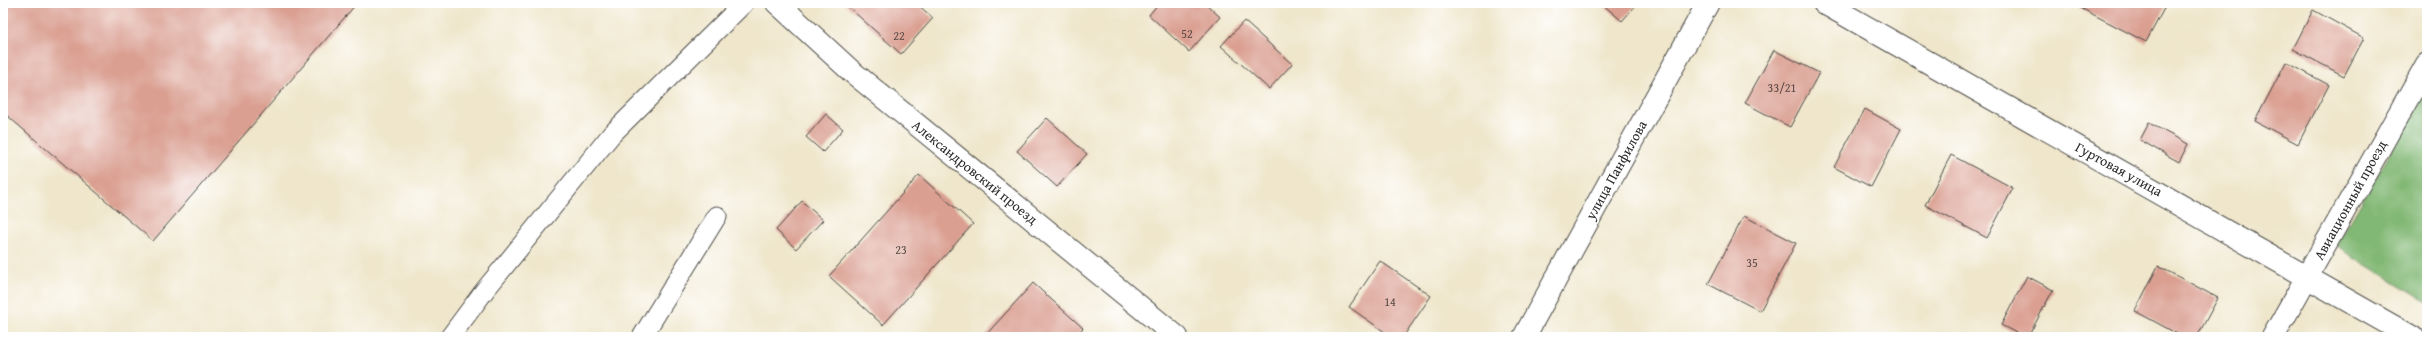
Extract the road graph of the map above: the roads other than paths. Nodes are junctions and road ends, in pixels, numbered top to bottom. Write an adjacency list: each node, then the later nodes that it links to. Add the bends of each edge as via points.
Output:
1 (744, 3): 8 (lane, via 611,135)
2 (777, 3): 10 (street, Александровский проезд, via 858,76)
3 (1708, 3): 11 (street, улица Панфилова)
4 (1824, 3): 7 (street, Гуртовая улица)
5 (2427, 64): 7 (street, Авиационный проезд)
6 (717, 216): 9 (lane)
7 (2308, 276): 12 (street, Авиационный проезд); 13 (street, Гуртовая улица)
8 (450, 337)
9 (642, 337)
10 (1177, 337)
11 (1524, 337)
12 (2273, 337)
13 (2412, 337)

